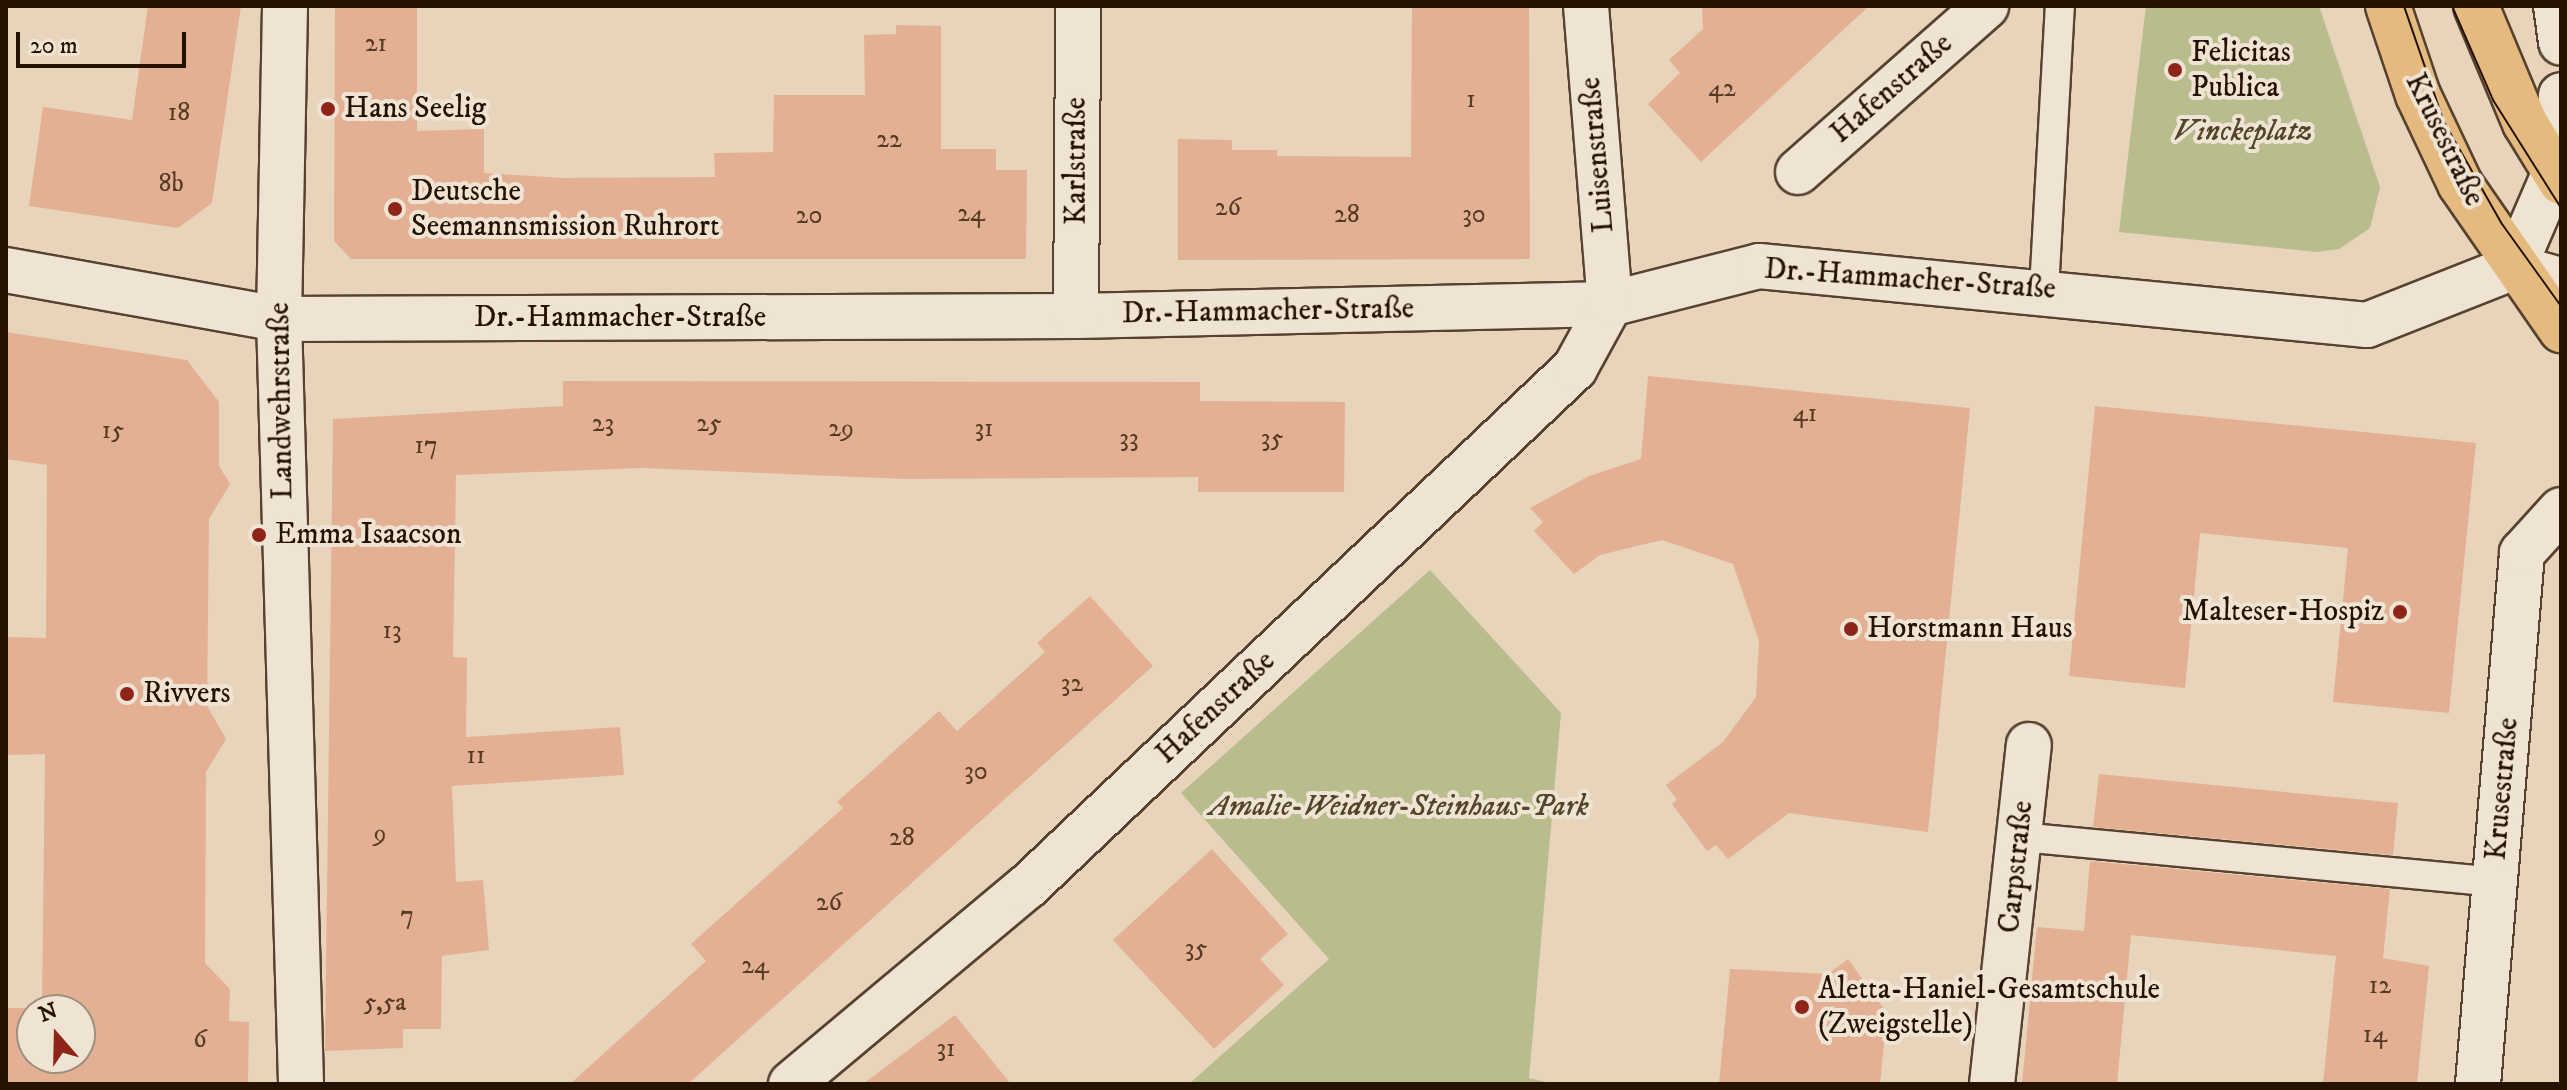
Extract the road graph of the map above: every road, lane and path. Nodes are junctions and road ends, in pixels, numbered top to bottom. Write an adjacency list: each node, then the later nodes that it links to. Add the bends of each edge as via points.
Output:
1 (285, 6): 19 (street, Landwehrstraße)
2 (1078, 6): 18 (street, Karlstraße)
3 (1586, 6): 17 (street, Luisenstraße)
4 (1986, 6): 11 (street, Hafenstraße)
5 (2060, 6): 16 (lane)
6 (2388, 6): 13 (main road, Krusestraße, via 2418,95 2460,184)
7 (2476, 6): 12 (main road)
8 (2556, 6): 9 (street)
9 (2561, 43)
10 (2561, 95): 12 (street)
11 (1798, 172)
12 (2558, 178): 13 (street)
13 (2514, 267): 15 (street); 16 (street, Dr.-Hammacher-Straße, via 2367,325); 20 (main road, Krusestraße)
14 (6, 270): 19 (street, Dr.-Hammacher-Straße)
15 (2561, 280)
16 (2044, 290): 17 (street, Dr.-Hammacher-Straße, via 1759,266)
17 (1610, 304): 18 (street, Dr.-Hammacher-Straße); 26 (street, Hafenstraße, via 1575,368 1027,887)
18 (1076, 316): 19 (street, Dr.-Hammacher-Straße)
19 (279, 319): 25 (street, Landwehrstraße)
20 (2561, 330)
21 (2561, 510): 24 (street, Krusestraße, via 2522,553)
22 (2029, 745): 23 (street, Carpstraße)
23 (2020, 837): 24 (lane); 27 (street, Carpstraße)
24 (2496, 882): 28 (street, Krusestraße)
25 (301, 1084)
26 (791, 1084)
27 (1992, 1084)
28 (2478, 1084)

